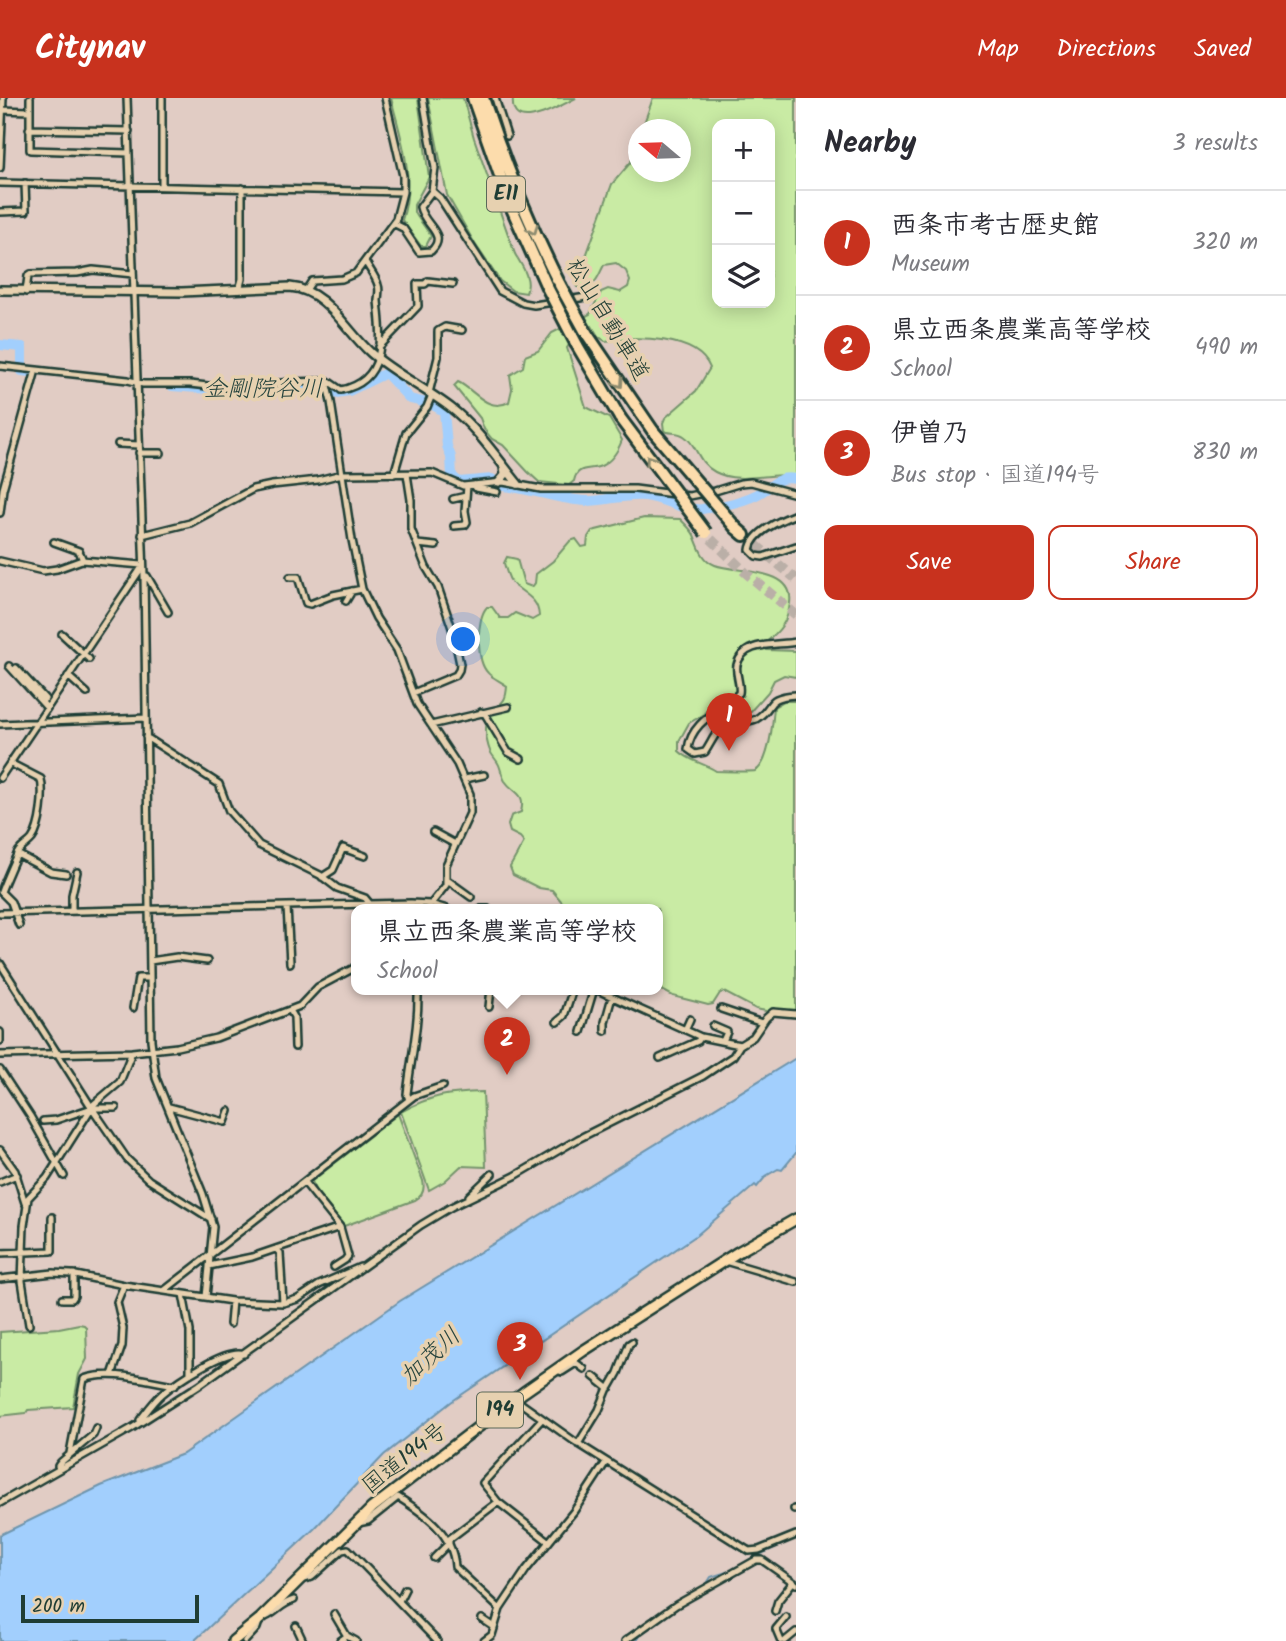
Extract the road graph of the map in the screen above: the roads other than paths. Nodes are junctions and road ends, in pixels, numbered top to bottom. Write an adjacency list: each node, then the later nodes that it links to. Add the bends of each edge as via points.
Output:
1 (3, 98): 10 (street)
2 (30, 98): 11 (street)
3 (127, 98): 13 (street)
4 (162, 98): 20 (street)
5 (385, 98): 23 (street, via 401,160)
6 (423, 98): 22 (street, via 435,168)
7 (473, 98): 64 (highway, 松山自動車道 / E11, one-way to 7, bridge, via 620,418 577,345 510,204)
8 (483, 98): 62 (highway, 松山自動車道 / E11, one-way to 62, bridge, via 536,239 587,334 653,431)
9 (495, 98): 14 (street)
10 (2, 110): 11 (street); 16 (street)
11 (29, 111): 12 (street)
12 (29, 130): 13 (street); 15 (street, via 33,151)
13 (129, 131): 15 (street)
14 (507, 136)
15 (129, 153): 19 (street)
16 (0, 168)
17 (0, 183): 18 (street)
18 (25, 183): 19 (street); 24 (street, via 26,211)
19 (131, 185): 20 (street); 27 (street)
20 (162, 186): 21 (street)
21 (242, 188): 23 (street); 31 (street)
22 (432, 191): 25 (street, via 420,207 438,236 432,251 419,252 403,228); 34 (street, via 500,291 534,305)
23 (403, 192): 25 (street)
24 (0, 212)
25 (393, 223): 26 (street)
26 (365, 261): 32 (street, via 347,278 316,280); 36 (street, via 379,288)
27 (134, 274): 30 (street); 33 (street, via 93,270 32,274 27,276)
28 (453, 284): 36 (street, via 417,284 418,306)
29 (0, 290): 33 (street)
30 (134, 290): 31 (street); 33 (street); 40 (street)
31 (239, 290): 32 (street)
32 (306, 290): 37 (street, via 324,301)
33 (26, 292)
34 (593, 296)
35 (462, 330): 42 (street, via 444,327 438,331)
36 (379, 347): 37 (street)
37 (378, 358): 42 (street); 43 (street, via 367,379)
38 (0, 366): 39 (street)
39 (36, 370): 40 (street); 59 (street)
40 (137, 383): 41 (street, via 234,389 290,382); 45 (street)
41 (326, 384): 43 (street); 43 (street, via 332,382)
42 (431, 394): 48 (street, via 462,417); 50 (street, via 407,433)
43 (337, 397): 49 (street)
44 (118, 444): 45 (street)
45 (139, 445): 46 (street)
46 (139, 453): 47 (street); 63 (street)
47 (162, 453)
48 (503, 466): 52 (street, via 505,475); 53 (street)
49 (342, 474): 50 (street); 63 (street, via 260,487 190,523); 74 (street)
50 (394, 474): 51 (street)
51 (407, 474): 54 (street, via 432,473); 66 (street, via 410,525)
52 (499, 482): 53 (street); 54 (street)
53 (518, 484): 56 (street, via 689,496 741,482)
54 (471, 485): 55 (street); 57 (street)
55 (497, 492)
56 (796, 494)
57 (466, 496): 58 (street); 61 (street, via 467,522)
58 (453, 499)
59 (0, 513)
60 (796, 514): 68 (street, via 754,539 750,550 763,557)
61 (454, 526)
62 (740, 532)
63 (142, 535): 71 (street)
64 (709, 536)
65 (54, 541): 69 (street, via 79,551)
66 (417, 544): 67 (street); 86 (street, via 438,587 460,667 456,675)
67 (436, 546)
68 (796, 546)
69 (83, 560): 70 (street, via 50,571); 71 (street)
70 (0, 561)
71 (142, 566): 72 (street); 80 (street)
72 (144, 575): 77 (street); 91 (street)
73 (290, 577): 75 (street, via 298,577 310,604)
74 (362, 589): 75 (street); 86 (street, via 397,650)
75 (352, 591): 76 (street)
76 (346, 601)
77 (168, 612)
78 (62, 635): 80 (street)
79 (796, 642): 87 (street, via 760,646 742,656 736,667 739,693 711,713 692,736 688,749 695,754 705,752 720,729 752,721 778,697)
80 (84, 653): 81 (street); 84 (street)
81 (89, 659)
82 (9, 666): 88 (street)
83 (16, 668): 88 (street)
84 (68, 676): 85 (street); 88 (street)
85 (87, 693)
86 (413, 693): 94 (street)
87 (796, 695)
88 (48, 706): 92 (street)
89 (508, 707): 90 (street)
90 (481, 712): 94 (street); 96 (street, via 508,752)
91 (146, 718): 92 (street); 95 (street)
92 (37, 722): 93 (street); 97 (street)
93 (0, 724)
94 (430, 725): 100 (street)
95 (146, 737): 107 (street, via 219,784 229,811 258,845); 114 (street)
96 (521, 759)
97 (10, 762): 99 (street); 103 (street, via 42,783 35,833)
98 (484, 775): 100 (street)
99 (0, 778)
100 (465, 779): 102 (street, via 471,807)
101 (433, 832): 102 (street)
102 (455, 844): 108 (street)
103 (17, 854): 106 (street, via 51,872); 116 (street, via 1,892)
104 (365, 856): 107 (street, via 343,848 333,870)
105 (77, 872): 115 (street)
106 (66, 874)
107 (322, 877): 110 (street)
108 (446, 878): 109 (street); 111 (street, via 446,885)
109 (471, 897)
110 (372, 904)
111 (430, 904)
112 (351, 906): 113 (street)
113 (287, 907): 114 (street); 122 (street)
114 (149, 909): 115 (street); 119 (street)
115 (72, 910): 116 (street)
116 (15, 912): 117 (street); 118 (street)
117 (0, 913)
118 (19, 925)
119 (150, 961): 120 (street, via 177,957); 124 (street)
120 (207, 961)
121 (0, 963): 152 (street)
122 (290, 963)
123 (351, 970): 133 (street, via 318,987 304,1004)
124 (150, 978): 132 (street, via 138,978); 150 (street)
125 (418, 995): 156 (street)
126 (490, 995): 131 (street)
127 (571, 995): 137 (street)
128 (593, 995): 143 (street)
129 (608, 995): 130 (street)
130 (612, 997): 140 (street); 141 (street)
131 (489, 1007)
132 (133, 1008)
133 (290, 1010): 148 (street); 150 (street, via 201,1043)
134 (721, 1010): 138 (street)
135 (796, 1014): 138 (street, via 773,1012)
136 (690, 1019): 140 (street)
137 (557, 1022)
138 (762, 1023): 147 (street, via 753,1037)
139 (713, 1026): 146 (street, via 727,1032)
140 (685, 1030): 144 (street)
141 (605, 1031)
142 (0, 1032): 145 (street)
143 (581, 1032)
144 (701, 1037): 146 (street); 149 (street, via 663,1057)
145 (0, 1041)
146 (723, 1041): 147 (street)
147 (740, 1045): 169 (street, via 733,1056 703,1076)
148 (295, 1047)
149 (662, 1048)
150 (152, 1049): 151 (street); 157 (street, via 156,1078)
151 (132, 1052): 152 (street); 158 (street, via 120,1082)
152 (58, 1054): 153 (street); 158 (street)
153 (0, 1055)
154 (0, 1070): 163 (street)
155 (443, 1086): 156 (street)
156 (409, 1100): 168 (street)
157 (169, 1107): 160 (street, via 225,1122); 172 (street)
158 (92, 1108): 159 (street); 161 (street); 163 (street); 172 (street, via 133,1166)
159 (116, 1108)
160 (229, 1111)
161 (43, 1121)
162 (0, 1150): 165 (street)
163 (57, 1163): 166 (street); 170 (street)
164 (492, 1174): 169 (street)
165 (17, 1175): 167 (street); 170 (street)
166 (64, 1176)
167 (0, 1182)
168 (304, 1182): 174 (street); 178 (street)
169 (468, 1199): 180 (street)
170 (26, 1205): 177 (street)
171 (51, 1217): 177 (street, via 52,1251)
172 (211, 1219): 178 (street)
173 (796, 1219): 179 (highway, 国道194号 / 194)
174 (340, 1227): 175 (street); 182 (street, via 348,1256)
175 (276, 1250): 181 (street); 193 (street)
176 (0, 1253): 177 (street)
177 (24, 1253): 184 (street)
178 (211, 1255): 181 (street); 188 (street)
179 (725, 1261): 186 (street); 198 (highway, 国道194号 / 194)
180 (364, 1265): 193 (street); 197 (street)
181 (209, 1266): 190 (street)
182 (334, 1267)
183 (74, 1274): 184 (street); 187 (street); 191 (street, via 74,1296)
184 (22, 1276): 185 (street); 195 (street)
185 (0, 1279)
186 (796, 1282)
187 (124, 1285): 188 (street); 201 (street, via 117,1302 122,1346)
188 (164, 1291): 189 (street)
189 (183, 1294): 190 (street); 200 (street, via 190,1331)
190 (206, 1297): 192 (street)
191 (62, 1299)
192 (232, 1301): 193 (street); 194 (street)
193 (283, 1303)
194 (230, 1324)
195 (29, 1325)
196 (632, 1342): 204 (street)
197 (244, 1354): 200 (street, via 232,1353); 207 (street)
198 (556, 1369): 199 (street, via 562,1372 576,1363); 205 (highway, 国道194号 / 194)
199 (583, 1369)
200 (190, 1374): 203 (street)
201 (112, 1375): 203 (street); 210 (street, via 84,1379)
202 (593, 1376): 204 (street)
203 (176, 1385): 207 (street, via 160,1396)
204 (608, 1388): 209 (street)
205 (515, 1399): 206 (street); 215 (highway, 国道194号 / 194)
206 (542, 1419): 209 (street); 213 (street, via 484,1480)
207 (136, 1425): 212 (street)
208 (96, 1428): 210 (street)
209 (578, 1444): 211 (street)
210 (70, 1453): 212 (street)
211 (606, 1462): 218 (street); 219 (street)
212 (59, 1469): 214 (street)
213 (498, 1502): 217 (street); 218 (street)
214 (0, 1503)
215 (355, 1524): 217 (street, via 368,1521 398,1497); 221 (highway, 国道194号 / 194)
216 (796, 1535): 219 (street)
217 (449, 1541): 220 (street); 226 (street, via 454,1567)
218 (549, 1542): 226 (street)
219 (755, 1556): 222 (street); 243 (street)
220 (434, 1558)
221 (300, 1579): 225 (street, via 312,1577 348,1549); 230 (highway, 国道194号 / 194)
222 (795, 1583): 227 (street)
223 (405, 1589): 225 (street)
224 (293, 1600): 230 (street)
225 (399, 1601): 241 (street)
226 (500, 1609): 233 (street)
227 (775, 1611)
228 (334, 1614): 235 (street)
229 (786, 1616): 244 (street, via 776,1629)
230 (260, 1619): 236 (highway, 国道194号 / 194); 237 (street)
231 (482, 1619): 233 (street)
232 (296, 1626): 238 (street)
233 (494, 1627): 242 (street)
234 (796, 1632): 244 (street)
235 (347, 1636): 239 (street); 240 (street)
236 (233, 1641)
237 (245, 1641)
238 (303, 1641)
239 (340, 1641)
240 (356, 1641)
241 (437, 1641)
242 (484, 1641)
243 (626, 1641)
244 (783, 1641)

